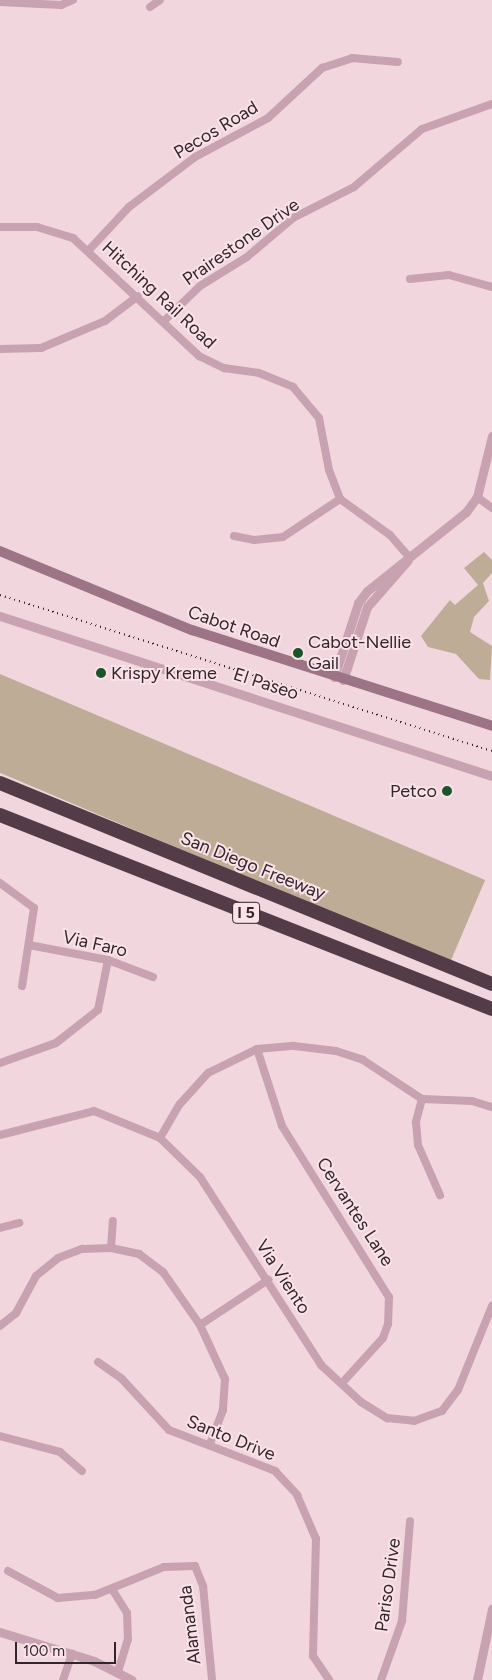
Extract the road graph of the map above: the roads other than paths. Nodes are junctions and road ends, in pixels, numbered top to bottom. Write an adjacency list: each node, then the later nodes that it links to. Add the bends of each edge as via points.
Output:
1 (73, 0): 3 (street, via 60,5)
2 (160, 0): 4 (street)
3 (0, 2)
4 (150, 7)
5 (398, 62): 8 (street, Pecos Road, via 352,58 322,68 268,118 195,157 129,207)
6 (492, 104): 12 (street, Prairestone Drive, via 422,129 354,187 293,218 248,257 194,291)
7 (0, 227): 8 (street, Hitching Rail Road, via 57,231)
8 (89, 250): 11 (street, Hitching Rail Road)
9 (410, 279): 10 (street, via 449,275)
10 (492, 287)
11 (138, 296): 12 (street, Hitching Rail Road); 13 (street, via 105,321 41,348)
12 (164, 321): 16 (street, Hitching Rail Road, via 212,363 279,379 307,401 319,418 328,470)
13 (0, 349)
14 (492, 436): 15 (street)
15 (477, 497): 17 (street); 20 (street)
16 (340, 499): 18 (street, via 283,537 254,540); 20 (street, via 390,535)
17 (492, 508)
18 (234, 536)
19 (0, 551): 22 (main road, Cabot Road, via 192,630)
20 (410, 558): 22 (street, via 367,607)
21 (0, 616): 24 (street, El Paseo)
22 (339, 678): 23 (main road, Cabot Road)
23 (492, 726)
24 (492, 776)
25 (1, 783): 31 (highway, San Diego Freeway / I 5)
26 (0, 815): 33 (highway, I 5)
27 (0, 883): 28 (street, via 34,908)
28 (28, 945): 29 (street, Via Faro); 32 (street)
29 (108, 960): 30 (street, Via Faro); 35 (street, via 98,1010 56,1043)
30 (153, 977)
31 (492, 984)
32 (22, 986)
33 (492, 1010)
34 (257, 1049): 36 (street, via 294,1046 336,1051 363,1060); 39 (street, via 208,1073 180,1104); 50 (street, Cervantes Lane, via 282,1126 388,1297 388,1324 383,1338)
35 (0, 1063)
36 (422, 1099): 37 (street, via 472,1101); 40 (street, via 416,1122 418,1146)
37 (492, 1107)
38 (0, 1135): 39 (street, Via Viento, via 94,1111)
39 (160, 1138): 45 (street, Via Viento, via 200,1177)
40 (440, 1195)
41 (113, 1221): 44 (street)
42 (19, 1223): 43 (street)
43 (0, 1228)
44 (112, 1248): 47 (street, via 139,1254 163,1272); 48 (street, via 82,1249 58,1258 36,1276 16,1313)
45 (268, 1280): 47 (street); 50 (street, Via Viento, via 322,1365)
46 (492, 1306): 50 (street, Via Viento, via 458,1390 442,1411 414,1421 387,1418)
47 (200, 1324): 52 (street, via 225,1379 223,1410)
48 (0, 1326)
49 (98, 1362): 52 (street, Santo Drive, via 122,1379 169,1430)
50 (342, 1383)
51 (0, 1436): 53 (street, via 60,1452)
52 (210, 1444): 64 (street, Santo Drive, via 275,1471 297,1495 316,1539 313,1656)
53 (82, 1470)
54 (410, 1521): 65 (street, Pariso Drive, via 402,1620)
55 (8, 1571): 56 (street, via 58,1598)
56 (112, 1589): 60 (street, via 128,1613 128,1639); 63 (street, Alamanda, via 164,1567 195,1566 203,1586)
57 (492, 1608): 66 (street)
58 (0, 1632): 59 (street)
59 (72, 1654): 60 (street); 61 (street)
60 (118, 1671): 62 (street)
61 (63, 1680)
62 (132, 1680)
63 (212, 1680)
64 (329, 1680)
65 (381, 1680)
66 (477, 1680)

